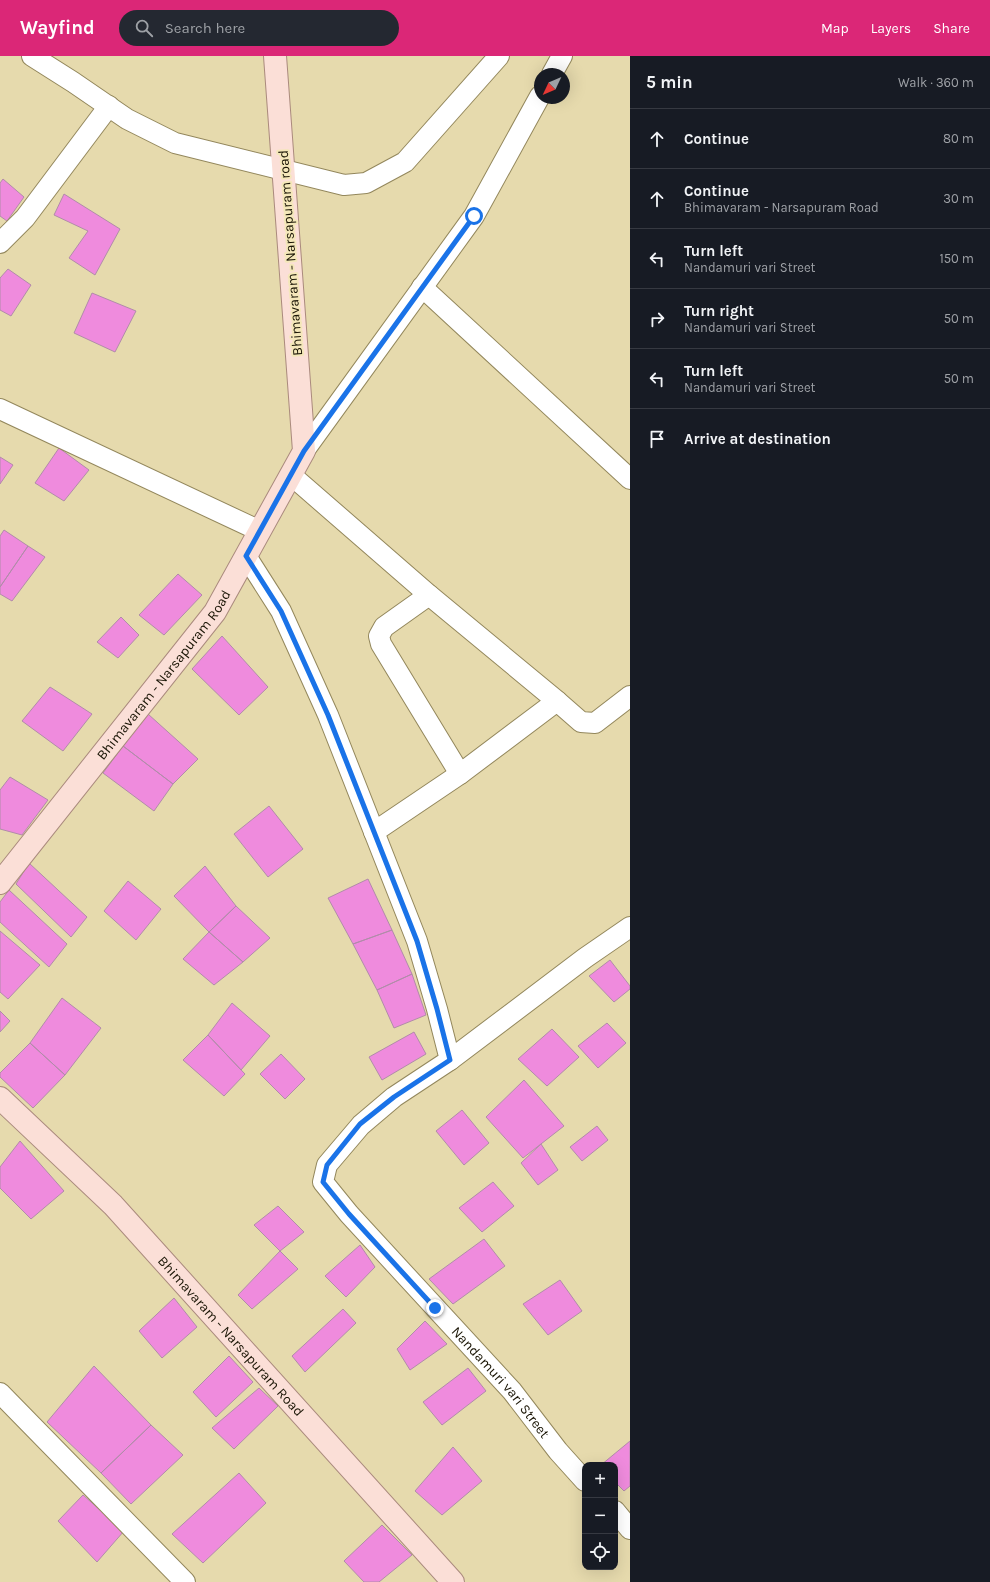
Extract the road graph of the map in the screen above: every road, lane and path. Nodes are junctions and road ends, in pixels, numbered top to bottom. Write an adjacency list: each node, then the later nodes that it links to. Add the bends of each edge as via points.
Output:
1 (32, 56): 7 (street)
2 (275, 56): 8 (main road, Bhimavaram - Narsapuram road)
3 (499, 56): 8 (street, via 405,162 366,183 344,185)
4 (562, 56): 5 (street)
5 (555, 68)
6 (536, 104): 10 (street, via 474,216)
7 (109, 106): 8 (street, via 127,119 175,143); 9 (street, via 25,218)
8 (284, 170): 12 (main road, Bhimavaram - Narsapuram road)
9 (0, 244)
10 (422, 287): 12 (street); 14 (street)
11 (0, 409): 15 (street)
12 (304, 451): 13 (main road, Bhimavaram - Narsapuram Road)
13 (291, 475): 15 (main road, Bhimavaram - Narsapuram Road); 17 (street)
14 (630, 479)
15 (260, 531): 16 (main road, Bhimavaram - Narsapuram Road)
16 (246, 556): 21 (street, via 281,611 328,715); 22 (main road, Bhimavaram - Narsapuram Road, via 215,612)
17 (429, 596): 19 (street); 20 (street, via 384,627 379,636 381,644)
18 (630, 696): 19 (street, via 595,723 581,722)
19 (557, 701): 20 (street)
20 (460, 774): 21 (street)
21 (374, 832): 24 (street, via 417,941)
22 (0, 883)
23 (630, 928): 24 (street, via 585,958)
24 (450, 1060): 27 (street, Nandamuri vari Street, via 394,1097 360,1124 327,1165 323,1182 349,1214 512,1391)
25 (0, 1098): 31 (main road, Bhimavaram - Narsapuram Road, via 113,1206)
26 (0, 1393): 30 (street)
27 (582, 1478)
28 (618, 1515): 29 (street)
29 (630, 1529)
30 (185, 1582)
31 (453, 1582)

